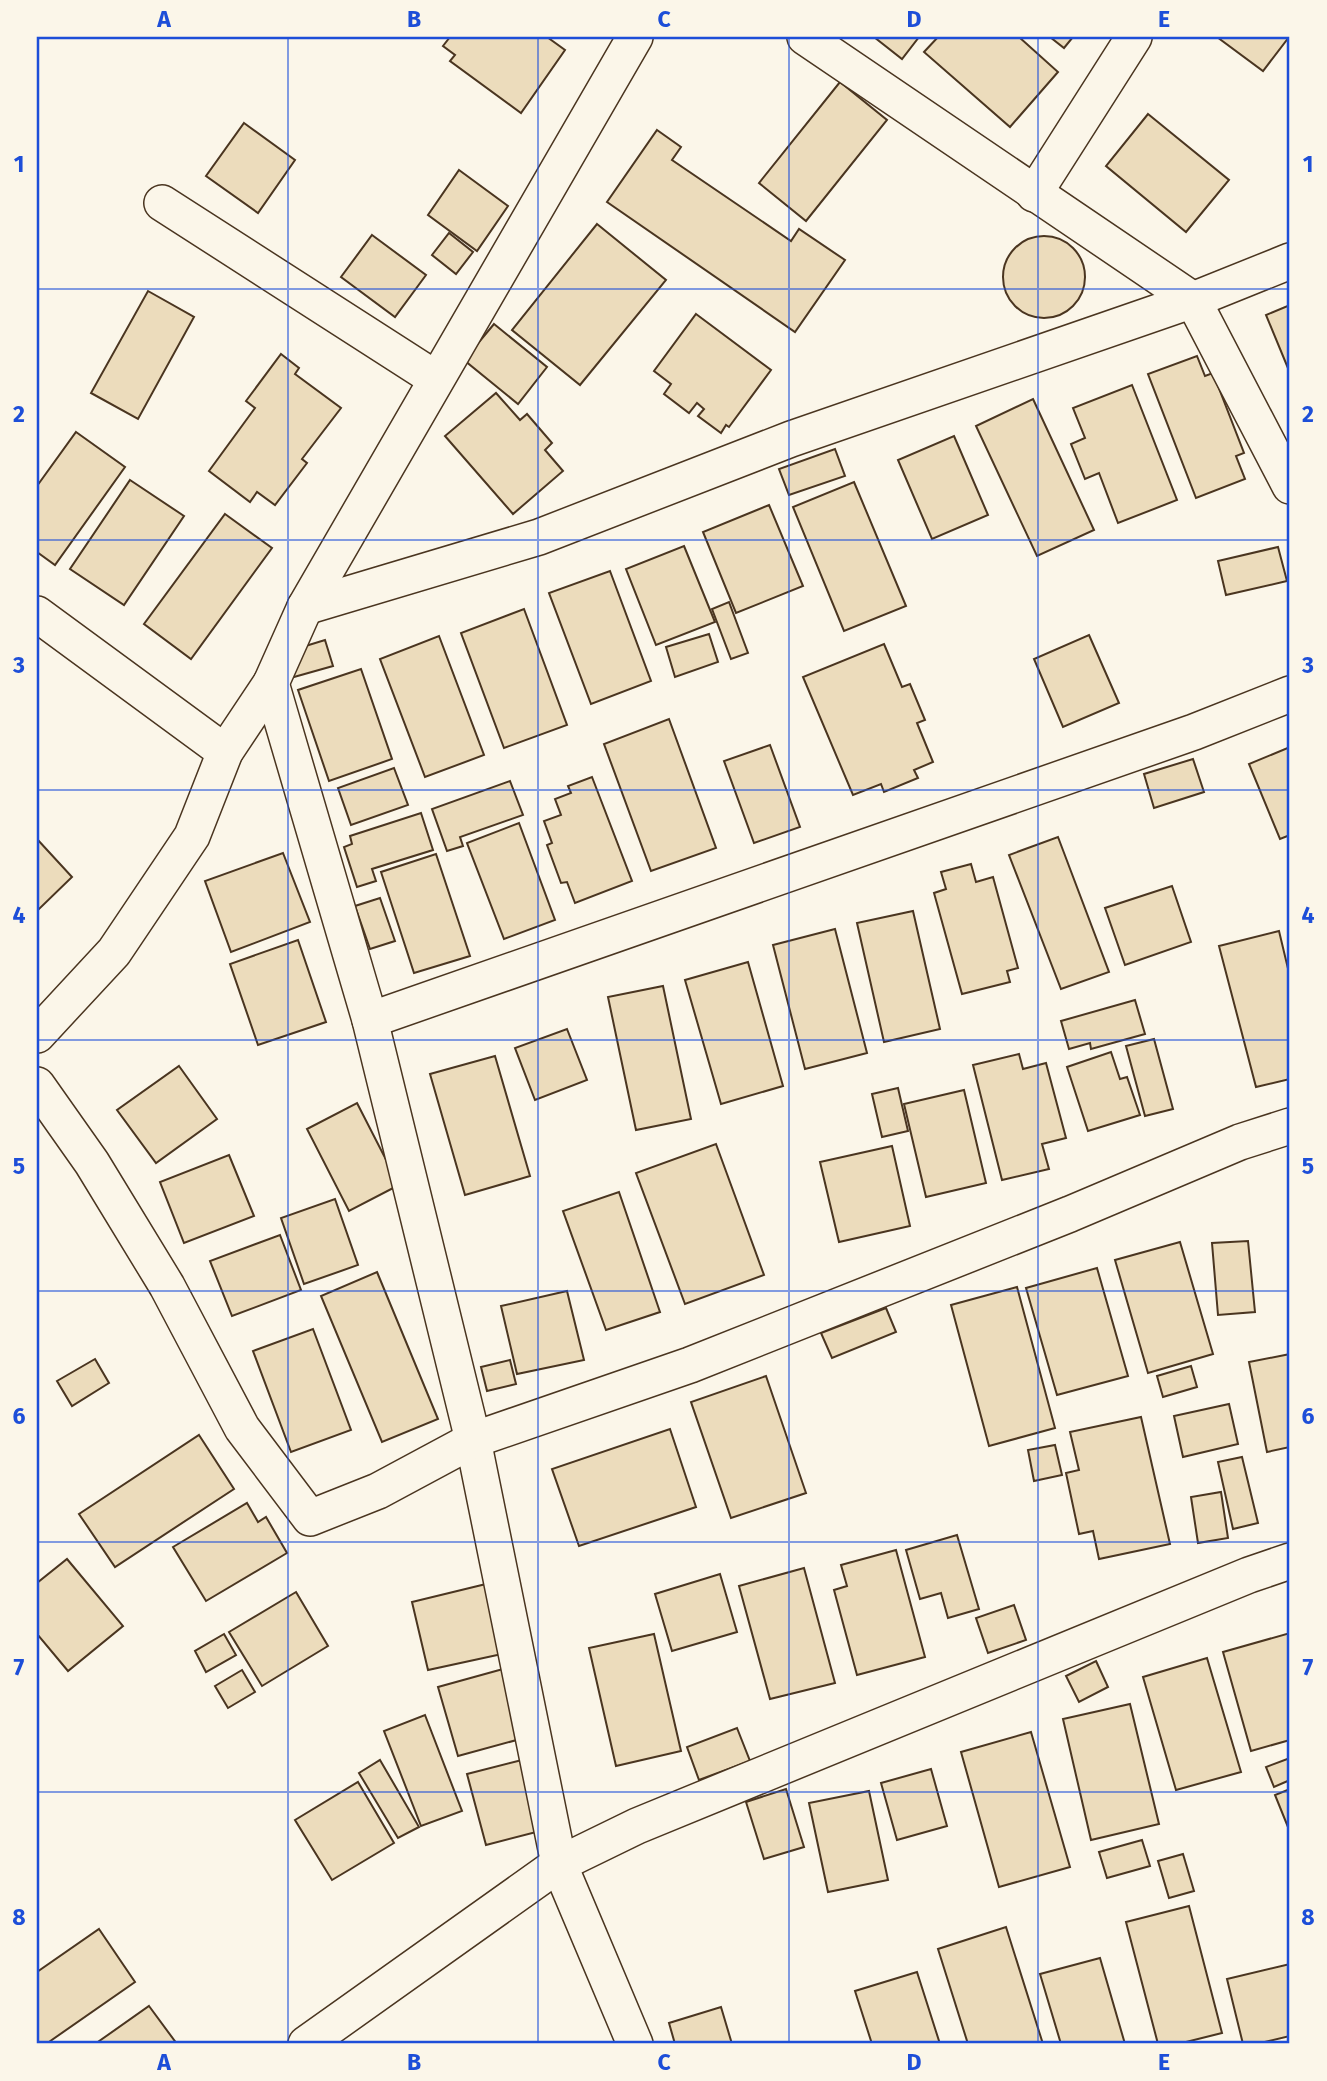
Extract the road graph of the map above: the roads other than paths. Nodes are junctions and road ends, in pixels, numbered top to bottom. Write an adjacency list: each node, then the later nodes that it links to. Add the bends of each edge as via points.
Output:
1 (805, 37): 4 (street)
2 (1134, 37): 4 (street)
3 (621, 42): 8 (street)
4 (1034, 194): 7 (street)
5 (162, 203): 8 (street)
6 (1290, 261): 7 (street)
7 (1193, 300): 9 (street); 10 (street, via 791,439 539,537)
8 (436, 379): 10 (street)
9 (1290, 486)
10 (305, 607): 12 (street)
11 (37, 614): 14 (street)
12 (271, 683): 14 (street); 15 (street)
13 (1290, 694): 15 (street, via 1194,732)
14 (225, 752): 16 (street, via 192,836 114,952)
15 (370, 1020): 19 (street)
16 (37, 1035)
17 (37, 1085): 19 (street, via 92,1163 160,1275 242,1428 310,1518 378,1491)
18 (1290, 1126): 19 (street, via 1240,1142 690,1365)
19 (473, 1440): 21 (street)
20 (1290, 1561): 21 (street, via 637,1826)
21 (559, 1864): 22 (street); 23 (street)
22 (306, 2044)
23 (635, 2044)

